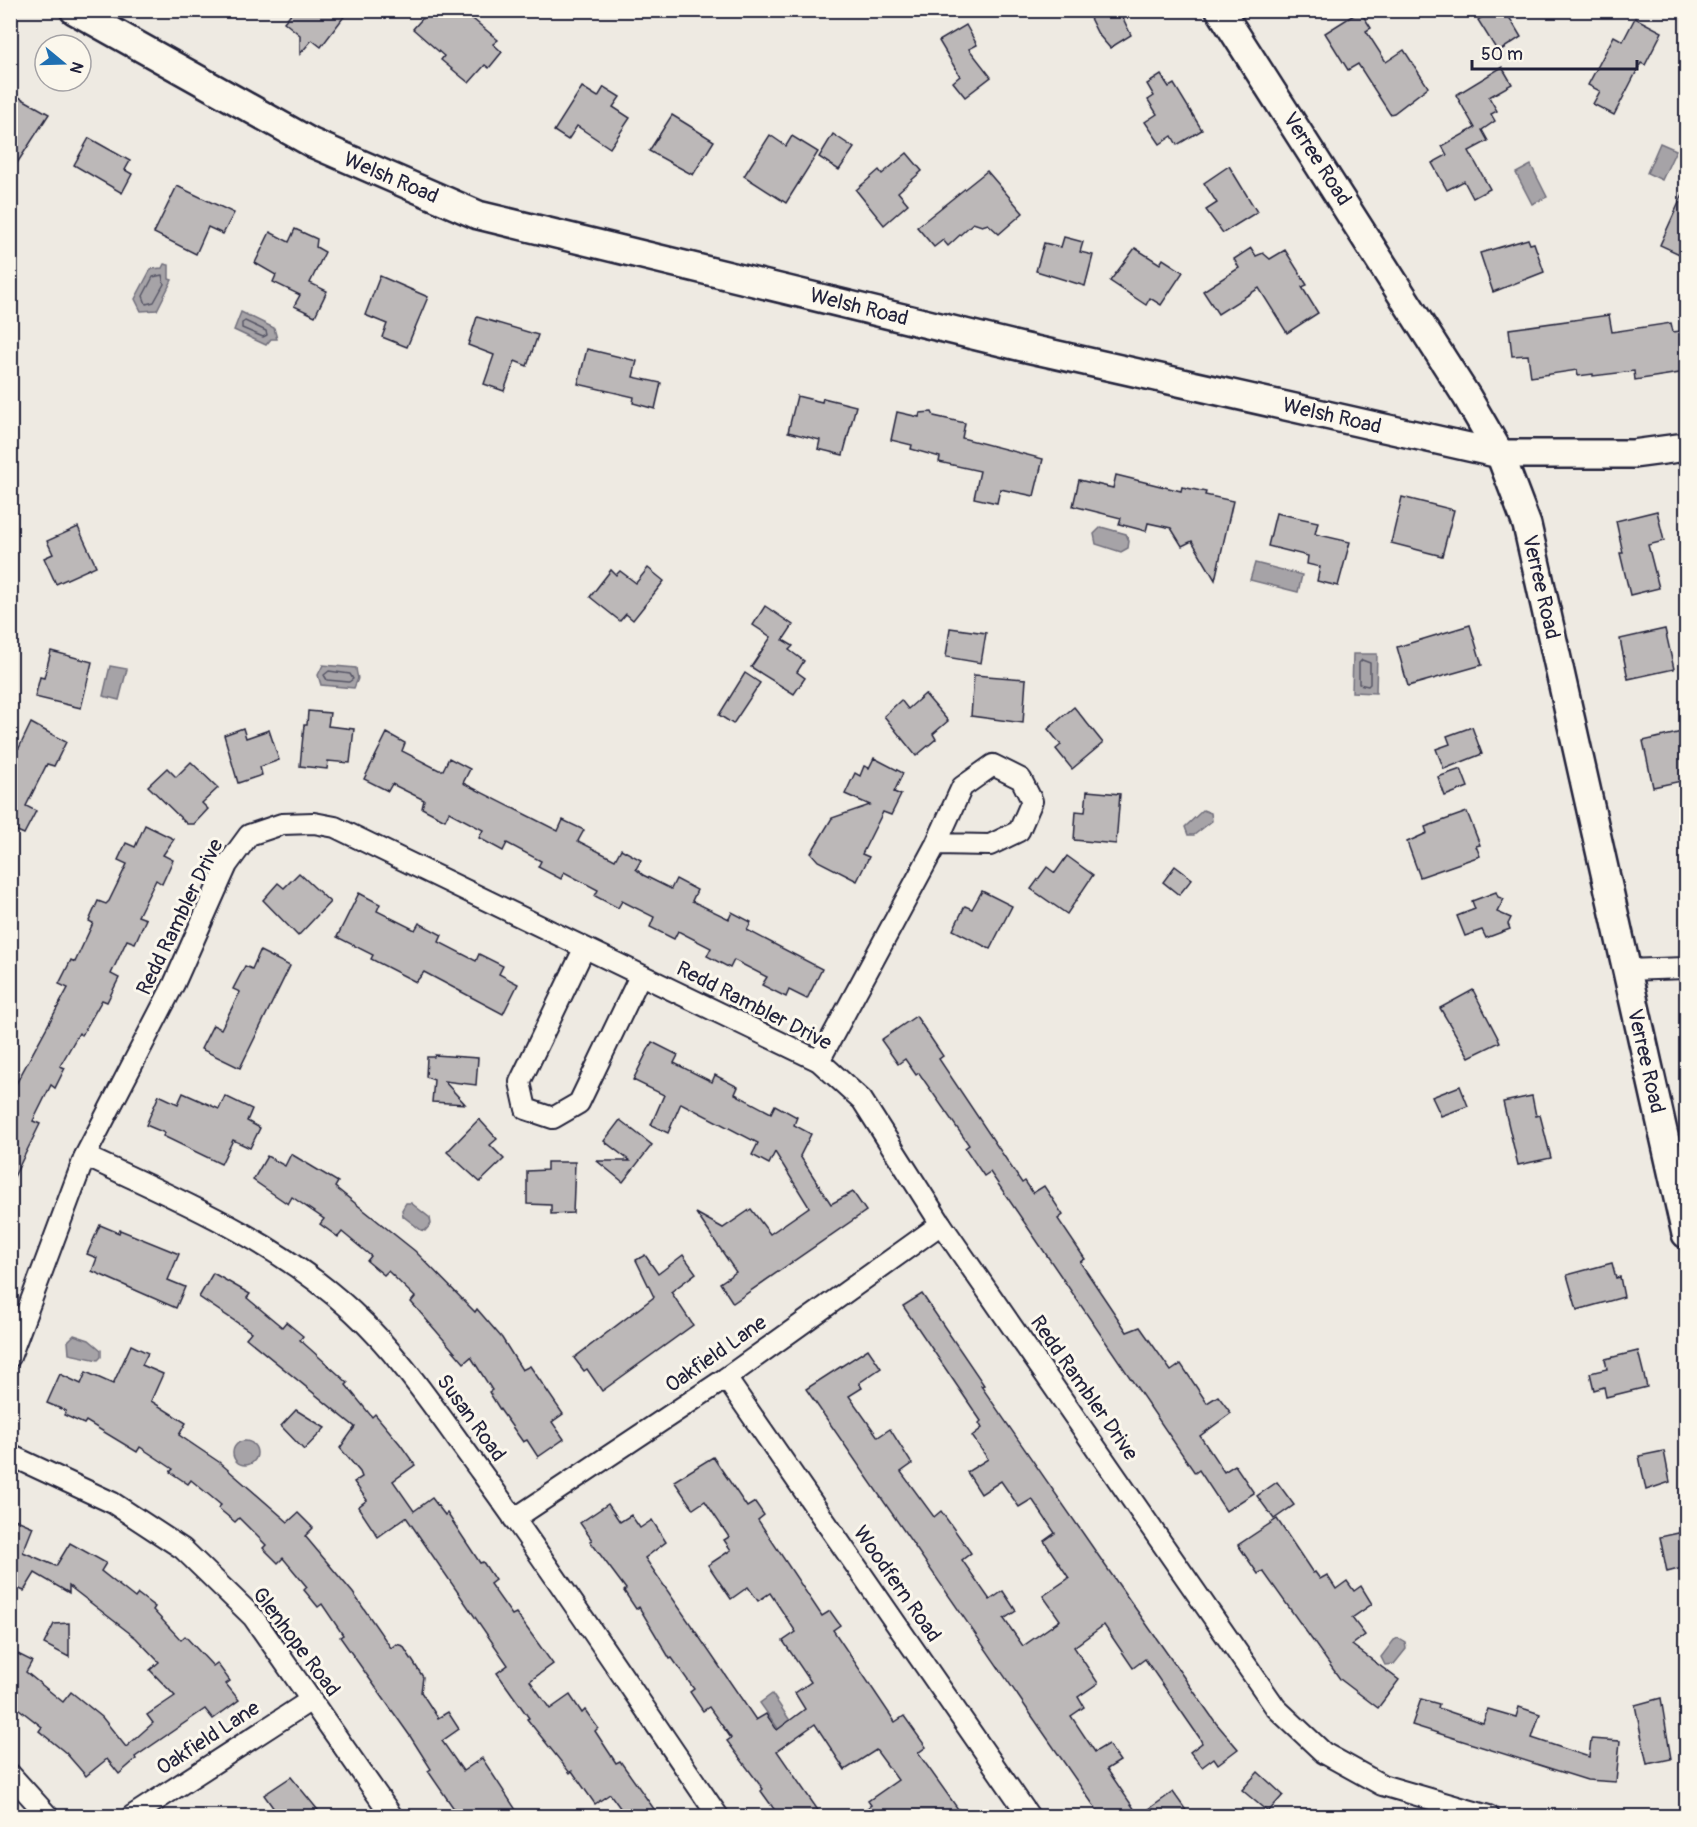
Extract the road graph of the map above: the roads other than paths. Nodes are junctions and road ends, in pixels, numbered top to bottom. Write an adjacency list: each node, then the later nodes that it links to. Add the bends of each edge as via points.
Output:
1 (74, 10): 4 (main road, Welsh Road, via 312,143 478,215 1022,347)
2 (1220, 10): 4 (main road, Verree Road)
3 (1686, 447): 4 (main road, Welsh Road, via 1633,454)
4 (1500, 454): 8 (main road, Verree Road, via 1527,525)
5 (936, 844): 5 (street, via 962,787 993,765 1021,779 1032,801 1020,831 990,845); 10 (street)
6 (584, 950): 9 (street, Redd Rambler Drive); 9 (street, via 520,1082 526,1109 553,1118 579,1103); 11 (street, Redd Rambler Drive, via 335,827 282,824 249,835 227,866 174,984)
7 (1686, 968): 8 (street)
8 (1625, 970): 13 (main road, Verree Road)
9 (640, 976): 10 (street, Redd Rambler Drive)
10 (819, 1061): 12 (street, Redd Rambler Drive, via 862,1100)
11 (85, 1156): 14 (street, Redd Rambler Drive); 17 (street, Susan Road, via 207,1213 273,1250 351,1311 399,1360)
12 (941, 1224): 15 (street, Oakfield Lane); 25 (street, Redd Rambler Drive, via 1276,1708 1324,1753 1382,1785)
13 (1686, 1234)
14 (10, 1357)
15 (726, 1378): 17 (street, Oakfield Lane); 24 (street, Woodfern Road)
16 (10, 1455): 18 (street, Glenhope Road, via 113,1503 183,1549 253,1617)
17 (514, 1519): 23 (street, Susan Road)
18 (311, 1700): 21 (street, Oakfield Lane); 22 (street, Glenhope Road)
19 (10, 1774): 20 (street)
20 (48, 1816)
21 (132, 1816)
22 (392, 1816)
23 (718, 1816)
24 (1029, 1816)
25 (1489, 1816)

